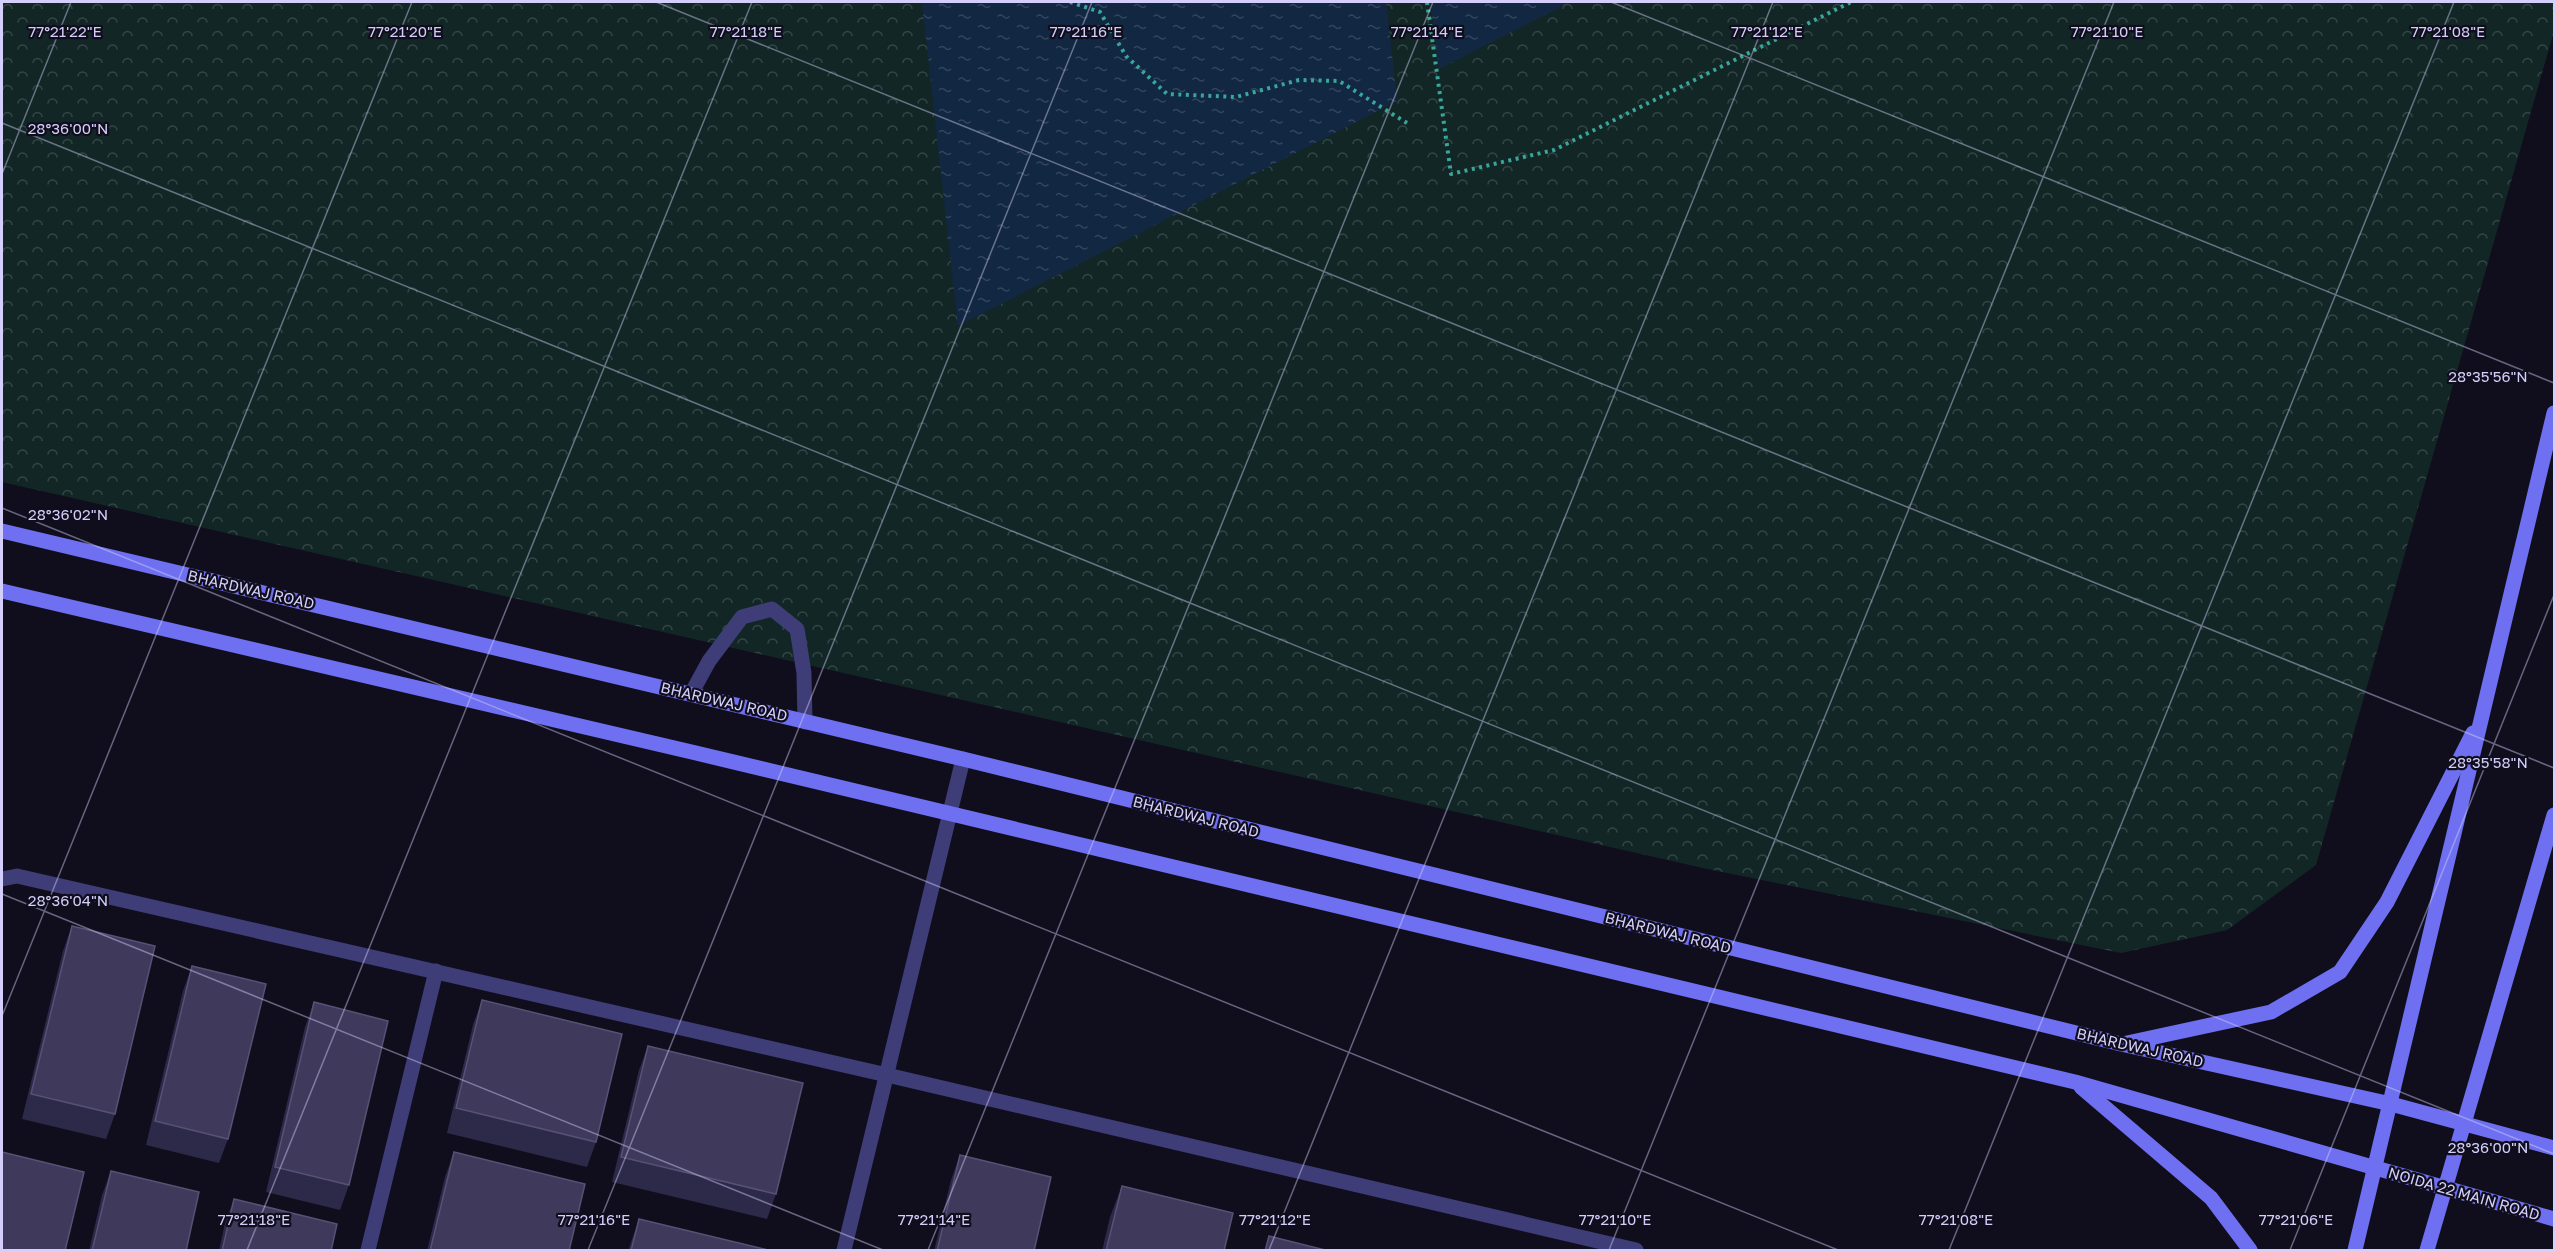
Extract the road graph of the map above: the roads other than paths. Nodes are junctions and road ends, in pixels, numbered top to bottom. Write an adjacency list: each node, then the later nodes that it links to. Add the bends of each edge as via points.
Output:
1 (2554, 413): 5 (street)
2 (2, 531): 4 (street, BHARDWAJ ROAD)
3 (2, 591): 8 (street)
4 (691, 694): 6 (street, BHARDWAJ ROAD); 6 (street, via 742,616 772,609 797,629 804,673)
5 (2484, 711): 12 (street, via 2387,902 2340,972 2271,1012); 15 (street)
6 (805, 722): 7 (street, BHARDWAJ ROAD)
7 (963, 759): 8 (street); 12 (street, BHARDWAJ ROAD)
8 (950, 814): 13 (street); 14 (street)
9 (2554, 815): 16 (street)
10 (2, 879): 11 (street, via 17,876)
11 (436, 971): 13 (street); 21 (street)
12 (2121, 1044): 15 (street, BHARDWAJ ROAD)
13 (887, 1075): 22 (street); 23 (street)
14 (2075, 1082): 18 (street); 24 (street, via 2211,1198)
15 (2391, 1104): 16 (street); 18 (street)
16 (2462, 1124): 17 (street); 19 (street)
17 (2554, 1148)
18 (2373, 1168): 19 (street, NOIDA 22 MAIN ROAD); 25 (street)
19 (2444, 1189): 20 (street, NOIDA 22 MAIN ROAD); 26 (street)
20 (2554, 1219)
21 (368, 1251)
22 (844, 1251)
23 (1636, 1251)
24 (2250, 1251)
25 (2355, 1251)
26 (2427, 1251)

